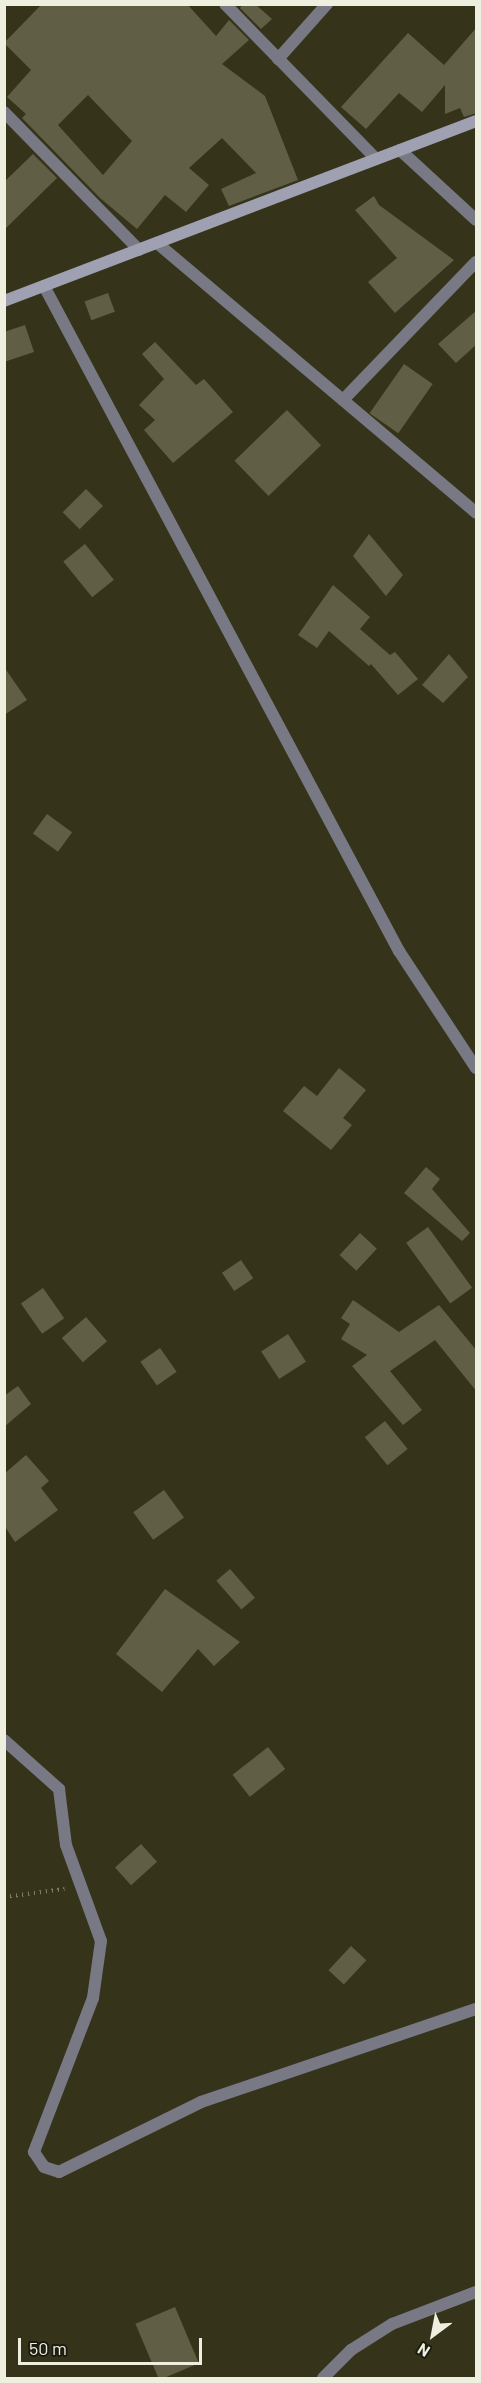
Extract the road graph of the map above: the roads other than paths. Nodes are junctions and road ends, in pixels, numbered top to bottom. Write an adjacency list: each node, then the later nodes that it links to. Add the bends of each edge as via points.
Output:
1 (225, 4): 3 (street)
2 (327, 4): 3 (street)
3 (278, 59): 7 (street)
4 (4, 112): 10 (street)
5 (477, 121): 6 (street)
6 (400, 150): 7 (street); 8 (street)
7 (376, 159): 9 (street)
8 (477, 220)
9 (157, 243): 10 (street); 14 (street)
10 (138, 250): 12 (street)
11 (477, 262): 14 (street)
12 (44, 286): 13 (street); 16 (street, via 399,951)
13 (4, 301)
14 (343, 400): 15 (street)
15 (477, 513)
16 (477, 1068)
17 (4, 1740): 18 (street, via 59,1789 66,1845 101,1941 93,1998 34,2152 44,2167 59,2172 201,2102)
18 (477, 2009)
19 (477, 2292): 20 (street, via 392,2324 351,2350)
20 (323, 2379)

